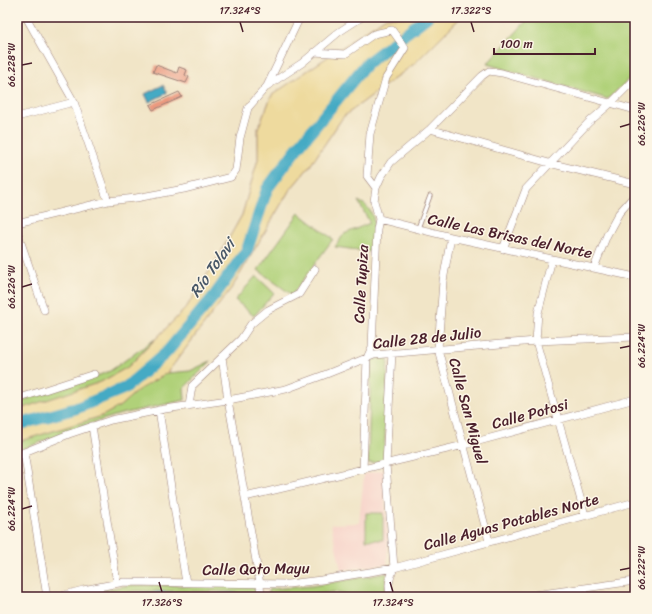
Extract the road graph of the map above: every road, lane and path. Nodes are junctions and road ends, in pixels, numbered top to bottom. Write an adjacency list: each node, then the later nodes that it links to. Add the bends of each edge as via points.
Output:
1 (26, 17): 7 (street)
2 (300, 17): 6 (street)
3 (362, 17): 4 (street)
4 (314, 52): 6 (street); 14 (street, via 345,54 374,34 392,30 406,48 386,78 370,134 366,176)
5 (635, 79): 8 (street)
6 (267, 86): 17 (street, via 248,108 240,138 236,170 231,177 184,189)
7 (74, 102): 10 (street); 17 (street)
8 (611, 103): 9 (street); 11 (street, via 489,71); 12 (street)
9 (635, 110)
10 (17, 117)
11 (430, 129): 12 (street); 14 (street, via 391,162)
12 (549, 163): 13 (street); 23 (street, via 526,189)
13 (635, 184)
14 (376, 188): 18 (street, via 374,201)
15 (635, 195): 25 (street, via 619,213 607,234)
16 (430, 196): 20 (lane)
17 (108, 201): 19 (street)
18 (379, 219): 20 (street, Calle Las Brisas del Norte); 34 (street, Calle Tupiza, via 372,347)
19 (17, 223)
20 (417, 229): 22 (street, Calle Las Brisas del Norte)
21 (17, 231): 28 (street)
22 (451, 238): 23 (street, Calle Las Brisas del Norte); 31 (street, Calle San Miguel, via 443,281)
23 (503, 249): 24 (street, Calle Las Brisas del Norte)
24 (552, 259): 25 (street, Calle Las Brisas del Norte); 30 (street, via 538,313)
25 (594, 268): 27 (street, Calle Las Brisas del Norte)
26 (315, 269): 33 (street, via 299,294 268,310)
27 (635, 277)
28 (44, 310)
29 (635, 337): 30 (street, Calle 28 de Julio)
30 (536, 341): 31 (street, Calle 28 de Julio); 41 (street)
31 (438, 349): 32 (street, Calle 28 de Julio); 43 (street, Calle San Miguel)
32 (392, 354): 34 (street, Calle 28 de Julio); 46 (street)
33 (222, 357): 38 (street); 39 (street, via 192,386)
34 (367, 358): 38 (street, Calle 28 de Julio, via 286,389); 47 (street, Calle Tupiza)
35 (94, 374): 36 (street)
36 (17, 399)
37 (635, 399): 41 (street, Calle Potosi)
38 (228, 400): 39 (street, Calle 28 de Julio); 48 (street)
39 (189, 406): 40 (street, Calle 28 de Julio)
40 (159, 410): 42 (street, Calle 28 de Julio); 55 (street)
41 (558, 419): 43 (street, Calle Potosi); 50 (street)
42 (92, 426): 44 (street, Calle 28 de Julio); 54 (street)
43 (464, 445): 46 (street, Calle Potosi); 51 (street, Calle San Miguel)
44 (24, 452): 45 (street, Calle 28 de Julio); 60 (street)
45 (17, 455)
46 (386, 464): 47 (street, Calle Potosi); 52 (street)
47 (364, 470): 48 (street, Calle Potosi)
48 (244, 497): 56 (street)
49 (635, 502): 50 (street, Calle Aguas Potables Norte)
50 (585, 515): 51 (street, Calle Aguas Potables Norte)
51 (489, 541): 52 (street, Calle Aguas Potables Norte)
52 (394, 568): 56 (street, Calle Qoto Mayu, via 288,584); 62 (street, via 389,583)
53 (635, 581): 63 (street)
54 (117, 583): 55 (street, Calle Qoto Mayu); 61 (street, Calle Qoto Mayu)
55 (186, 583): 56 (street, Calle Qoto Mayu)
56 (260, 584): 58 (street)
57 (17, 595): 59 (street)
58 (261, 596)
59 (30, 597)
60 (47, 597)
61 (57, 597)
62 (392, 597)
63 (520, 597)

